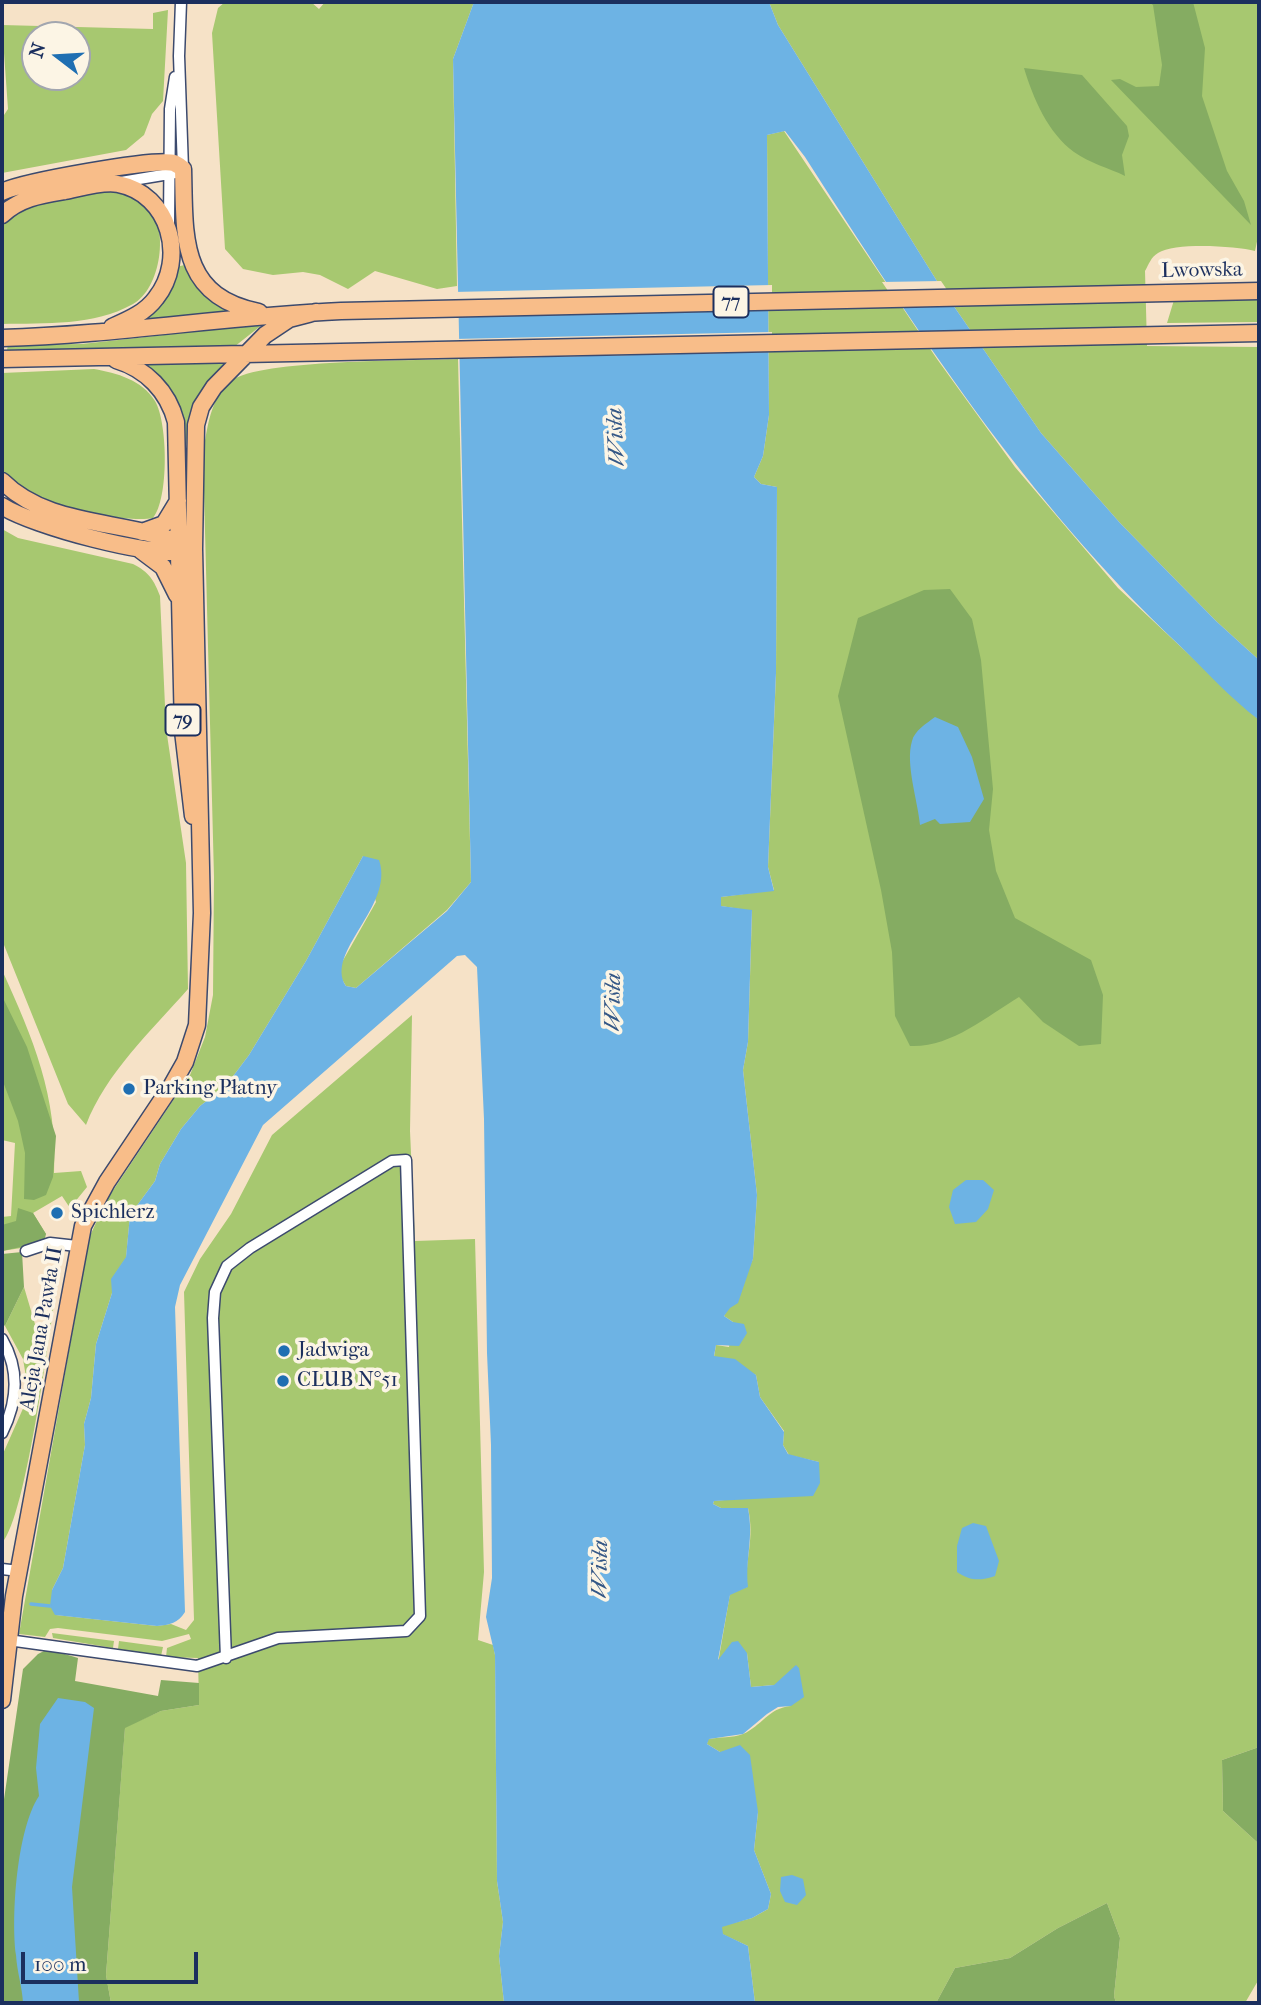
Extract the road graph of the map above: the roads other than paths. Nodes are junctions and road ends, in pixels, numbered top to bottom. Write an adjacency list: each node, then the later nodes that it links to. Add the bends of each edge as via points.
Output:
1 (181, 2): 2 (street)
2 (179, 56): 3 (street); 3 (street, via 170,109)
3 (173, 169): 4 (street); 5 (main road, via 24,183); 7 (street); 10 (main road, via 193,267 208,288 228,302)
4 (116, 183): 6 (main road, via 28,198); 7 (main road, via 145,196)
5 (2, 192)
6 (2, 215)
7 (169, 225): 11 (main road, via 170,263 156,299 139,314)
8 (1259, 291): 9 (main road, Lwowska / 77)
9 (316, 312): 10 (main road, 77); 15 (main road, 77, via 280,324)
10 (272, 315): 11 (main road, 77)
11 (97, 333): 13 (main road, 77)
12 (1259, 333): 14 (main road, 77)
13 (5, 338)
14 (277, 353): 15 (main road, 77); 18 (main road)
15 (248, 354): 16 (main road, 77); 18 (main road)
16 (104, 357): 17 (main road, 77); 20 (main road, 79, via 142,371 169,402 177,429)
17 (5, 359)
18 (231, 371): 23 (main road, via 208,395 195,425)
19 (2, 481): 22 (main road, via 38,506)
20 (179, 499): 22 (main road, via 164,524); 23 (main road, 79)
21 (2, 506): 22 (main road, via 46,526)
22 (138, 539): 23 (main road); 24 (main road, via 163,567)
23 (185, 548): 24 (main road, Aleja Jana Pawła II / 79); 25 (main road, Aleja Jana Pawła II / 79, via 201,752)
24 (180, 605): 25 (main road, Aleja Jana Pawła II / 79, via 183,731)
25 (201, 887): 26 (main road, Aleja Jana Pawła II / 79, via 202,968 191,1044 172,1085 93,1205)
26 (78, 1246): 27 (street, via 50,1243); 31 (main road, Aleja Jana Pawła II / 79)
27 (26, 1251)
28 (2, 1339): 29 (street, via 16,1382 12,1410)
29 (2, 1433)
30 (2, 1569): 31 (street)
31 (19, 1571): 32 (main road, Aleja Jana Pawła II / 79)
32 (8, 1594): 33 (main road, 79)
33 (8, 1640): 34 (street, via 182,1667); 35 (main road, 79)
34 (226, 1658): 34 (street, via 278,1639 406,1631 420,1616 406,1160 391,1161 250,1248 227,1266 215,1292)
35 (2, 1700)

